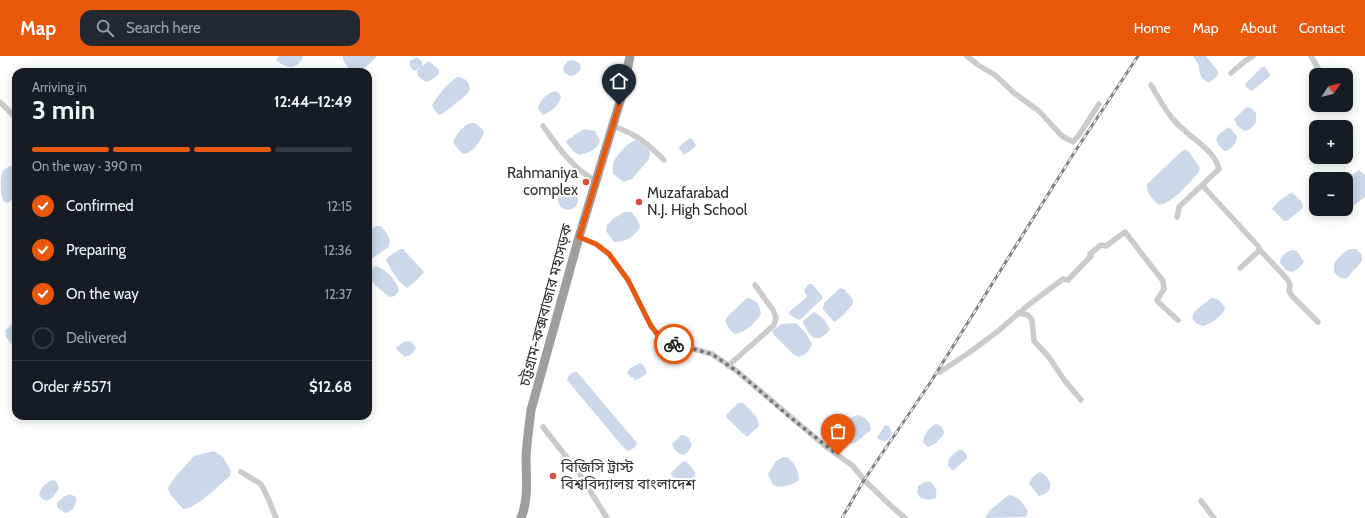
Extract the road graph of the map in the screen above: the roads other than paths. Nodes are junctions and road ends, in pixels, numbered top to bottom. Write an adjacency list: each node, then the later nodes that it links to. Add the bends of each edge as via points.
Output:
1 (630, 56): 12 (highway, চট্টগ্রাম-কক্সবাজার মহাসড়ক)
2 (967, 56): 9 (street, via 1040,111 1062,136 1073,142)
3 (1253, 56): 6 (street)
4 (1311, 56): 5 (street)
5 (1318, 68)
6 (1232, 73)
7 (1151, 85): 15 (street, via 1173,120 1209,151 1218,165 1219,169)
8 (0, 102): 10 (street)
9 (1099, 104)
10 (12, 114)
11 (543, 126): 14 (street, via 571,162)
12 (613, 126): 13 (street, via 633,134); 14 (highway, চট্টগ্রাম-কক্সবাজার মহাসড়ক)
13 (664, 160)
14 (596, 181): 17 (highway, চট্টগ্রাম-কক্সবাজার মহাসড়ক)
15 (1202, 185): 16 (street, via 1179,208); 18 (street)
16 (1177, 217)
17 (579, 237): 24 (street, via 596,244 609,254 628,280 651,326 662,340 712,354); 31 (highway, চট্টগ্রাম-কক্সবাজার মহাসড়ক, via 531,410 527,441 526,495)
18 (1260, 250): 19 (street); 23 (street, via 1288,280 1292,296)
19 (1240, 268)
20 (755, 285): 24 (street, via 773,310 776,318 774,325)
21 (1018, 313): 22 (street, via 1063,279 1068,280 1096,248 1106,246 1125,232 1163,281 1164,289 1157,300); 25 (street, via 970,352); 26 (street, via 1028,315 1032,320 1034,341)
22 (1178, 320)
23 (1318, 322)
24 (728, 366): 33 (street, via 853,466 864,480)
25 (940, 372)
26 (1081, 400)
27 (543, 427): 32 (street, via 579,472)
28 (241, 472): 30 (street, via 261,484)
29 (1201, 501): 34 (street)
30 (276, 518)
31 (521, 518)
32 (607, 518)
33 (905, 518)
34 (1214, 518)

